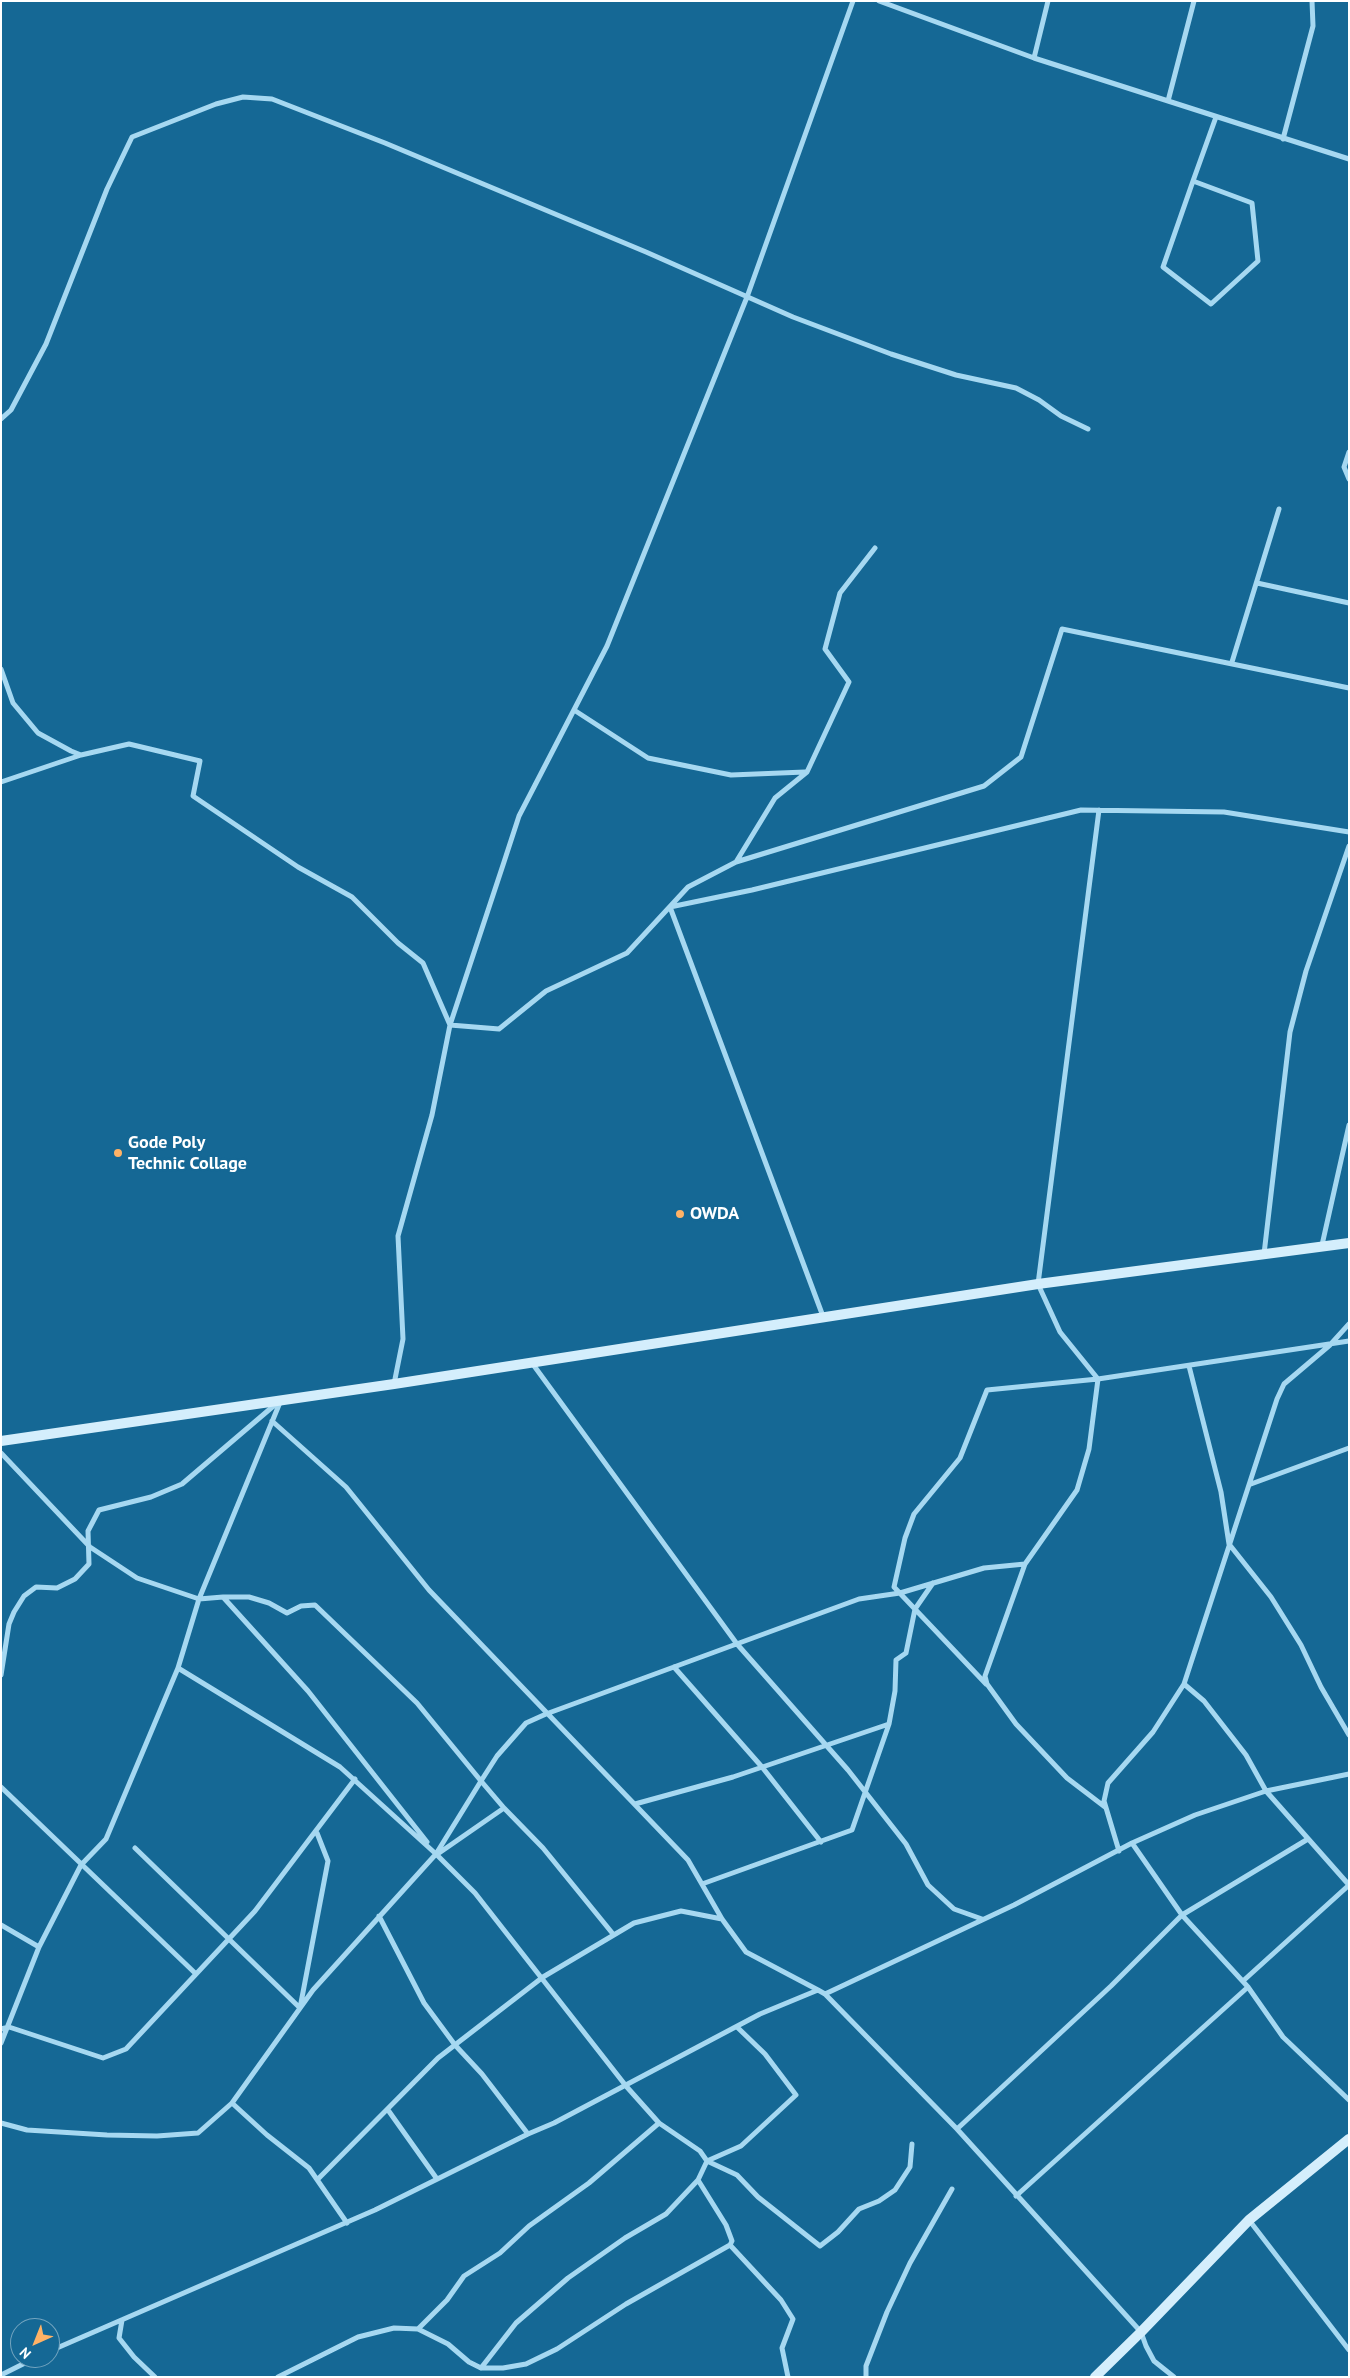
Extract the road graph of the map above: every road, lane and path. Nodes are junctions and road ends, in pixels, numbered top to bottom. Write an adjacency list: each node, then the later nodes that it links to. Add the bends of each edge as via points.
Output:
1 (853, 1): 13 (street)
2 (879, 1): 6 (street)
3 (1048, 1): 7 (street)
4 (1194, 1): 8 (street)
5 (1312, 1): 10 (street, via 1313,26)
6 (887, 3): 7 (street)
7 (1034, 58): 8 (street)
8 (1168, 101): 9 (street)
9 (1216, 117): 10 (street); 12 (street)
10 (1284, 139): 11 (street)
11 (1349, 159)
12 (1193, 181): 12 (street, via 1163,267 1211,304 1258,262 1252,203)
13 (748, 297): 14 (street, via 385,143 272,99 243,97 216,104 132,137 107,189 46,344 10,410); 15 (street, via 891,354 956,375 1016,388); 25 (street, via 607,646)
14 (1, 420)
15 (1088, 429)
16 (1349, 452): 17 (street, via 1344,467)
17 (1349, 478)
18 (1279, 509): 20 (street)
19 (875, 548): 27 (street, via 840,593 825,648 849,682)
20 (1257, 583): 21 (street); 22 (street)
21 (1349, 603)
22 (1232, 662): 24 (street); 32 (street, via 1062,629 1021,757 984,786)
23 (1, 669): 26 (street, via 13,703 38,733)
24 (1349, 688)
25 (574, 710): 27 (street, via 648,758 731,775); 34 (street, via 519,816)
26 (81, 755): 28 (street); 34 (street, via 129,744 200,761 193,796 298,867 352,897 423,963)
27 (806, 772): 32 (street, via 775,798)
28 (1, 782)
29 (1099, 810): 30 (street, via 1224,812); 33 (street, via 1081,810); 39 (street)
30 (1349, 832)
31 (1349, 846): 38 (street, via 1306,971 1290,1032)
32 (736, 862): 33 (street, via 688,887)
33 (670, 907): 34 (street, via 627,953 546,991 499,1030); 40 (street)
34 (450, 1025): 47 (street, via 432,1115 398,1236 403,1338)
35 (1349, 1125): 37 (street)
36 (1349, 1243): 37 (street)
37 (1322, 1245): 38 (street)
38 (1264, 1254): 39 (street)
39 (1038, 1284): 40 (street); 46 (street, via 1060,1332)
40 (824, 1319): 44 (street)
41 (1349, 1324): 43 (street)
42 (1349, 1341): 43 (street)
43 (1330, 1344): 45 (street); 53 (street, via 1284,1384)
44 (532, 1363): 47 (street); 62 (street)
45 (1189, 1366): 46 (street); 54 (street, via 1221,1492)
46 (1098, 1379): 56 (street, via 1089,1449 1077,1490); 58 (street, via 986,1390 960,1458 914,1514 894,1587)
47 (394, 1384): 48 (street)
48 (281, 1399): 49 (street); 50 (street); 55 (street, via 182,1484 151,1498 99,1510 88,1531)
49 (272, 1421): 60 (street); 68 (street, via 346,1486 429,1590)
50 (1, 1441)
51 (1349, 1448): 53 (street)
52 (1, 1453): 55 (street)
53 (1251, 1484): 54 (street)
54 (1229, 1544): 67 (street); 70 (street, via 1302,1645)
55 (90, 1547): 60 (street, via 137,1578); 65 (street, via 89,1564 74,1579 57,1588 36,1586 24,1596 9,1624)
56 (1025, 1564): 57 (street, via 984,1568); 66 (street, via 992,1653 985,1676)
57 (933, 1583): 58 (street); 61 (street)
58 (900, 1593): 61 (street); 62 (street, via 859,1599)
59 (223, 1597): 60 (street); 75 (street, via 249,1596 287,1613 301,1606 314,1605 418,1703); 88 (street, via 308,1690)
60 (199, 1599): 64 (street)
61 (915, 1609): 66 (street); 69 (street, via 906,1653 896,1660)
62 (737, 1644): 63 (street); 71 (street)
63 (674, 1667): 68 (street); 72 (street)
64 (178, 1668): 74 (street, via 340,1767); 89 (street, via 106,1839)
65 (2, 1671)
66 (986, 1684): 80 (street, via 1016,1724 1067,1778)
67 (1184, 1684): 78 (street, via 1204,1701 1246,1755); 80 (street, via 1153,1732 1108,1783)
68 (546, 1714): 75 (street, via 526,1723 497,1756); 79 (street)
69 (890, 1724): 71 (street); 77 (street)
70 (1349, 1735)
71 (827, 1745): 72 (street); 77 (street)
72 (762, 1767): 79 (street); 84 (street)
73 (1349, 1774): 78 (street)
74 (355, 1780): 82 (street); 88 (street)
75 (481, 1781): 81 (street); 88 (street)
76 (1, 1787): 89 (street)
77 (865, 1791): 84 (street, via 852,1830); 95 (street, via 906,1844 928,1885 954,1909)
78 (1266, 1791): 83 (street); 85 (street, via 1195,1815)
79 (635, 1804): 90 (street, via 688,1860)
80 (1105, 1807): 87 (street)
81 (504, 1808): 88 (street); 97 (street, via 543,1848)
82 (316, 1833): 98 (street); 106 (street, via 328,1861)
83 (1308, 1839): 91 (street); 92 (street)
84 (821, 1842): 90 (street)
85 (1132, 1843): 87 (street); 92 (street)
86 (134, 1848): 98 (street)
87 (1119, 1851): 95 (street)
88 (436, 1854): 93 (street); 101 (street, via 475,1893)
89 (81, 1865): 99 (street); 100 (street)
90 (702, 1884): 94 (street)
91 (1349, 1885): 102 (street)
92 (1182, 1915): 102 (street); 118 (street, via 1111,1986)
93 (378, 1916): 106 (street); 111 (street, via 424,2003)
94 (722, 1919): 97 (street, via 681,1911 634,1923); 104 (street, via 746,1952)
95 (982, 1919): 105 (street)
96 (1, 1925): 99 (street)
97 (613, 1934): 101 (street)
98 (229, 1939): 100 (street); 106 (street)
99 (39, 1947): 107 (street)
100 (196, 1974): 107 (street, via 126,2049 103,2058)
101 (543, 1978): 111 (street); 112 (street)
102 (1243, 1981): 103 (street)
103 (1248, 1987): 113 (street, via 1284,2037); 127 (street)
104 (818, 1990): 105 (street); 108 (street)
105 (825, 1994): 118 (street)
106 (300, 2008): 114 (street)
107 (9, 2027): 109 (street); 110 (street)
108 (737, 2027): 112 (street); 122 (street, via 765,2054 796,2095 741,2146)
109 (1, 2029)
110 (1, 2044)
111 (455, 2045): 115 (street, via 438,2058); 119 (street)
112 (626, 2086): 117 (street); 119 (street)
113 (1349, 2100)
114 (232, 2103): 116 (street, via 198,2133 107,2135 27,2130); 123 (street)
115 (388, 2110): 123 (street); 124 (street)
116 (1, 2123)
117 (659, 2123): 122 (street, via 700,2151); 132 (street, via 588,2183 529,2226 500,2253 464,2276 448,2300)
118 (957, 2129): 127 (street)
119 (528, 2134): 124 (street)
120 (1349, 2140): 128 (street)
121 (912, 2144): 122 (street, via 910,2168 895,2190 859,2209 820,2246 758,2197 737,2175)
122 (707, 2161): 125 (street)
123 (318, 2179): 129 (street)
124 (437, 2179): 129 (street)
125 (698, 2180): 130 (street, via 726,2225 732,2241); 137 (street, via 666,2214 568,2278 516,2323)
126 (952, 2190): 142 (street, via 910,2263 887,2312 866,2366)
127 (1016, 2196): 133 (street)
128 (1249, 2220): 133 (street); 135 (street)
129 (347, 2223): 131 (street)
130 (730, 2244): 137 (street, via 626,2304 557,2349 526,2364); 141 (street, via 781,2300 793,2319 782,2348)
131 (122, 2320): 134 (street); 139 (street, via 119,2338)
132 (418, 2329): 137 (street, via 448,2344); 140 (street, via 394,2328 358,2337)
133 (1141, 2332): 143 (street); 144 (street, via 1154,2361)
134 (60, 2347)
135 (1349, 2350)
136 (15, 2368): 138 (street)
137 (481, 2368)
138 (1, 2375)
139 (155, 2377)
140 (278, 2377)
141 (788, 2377)
142 (866, 2377)
143 (1095, 2377)
144 (1174, 2377)

